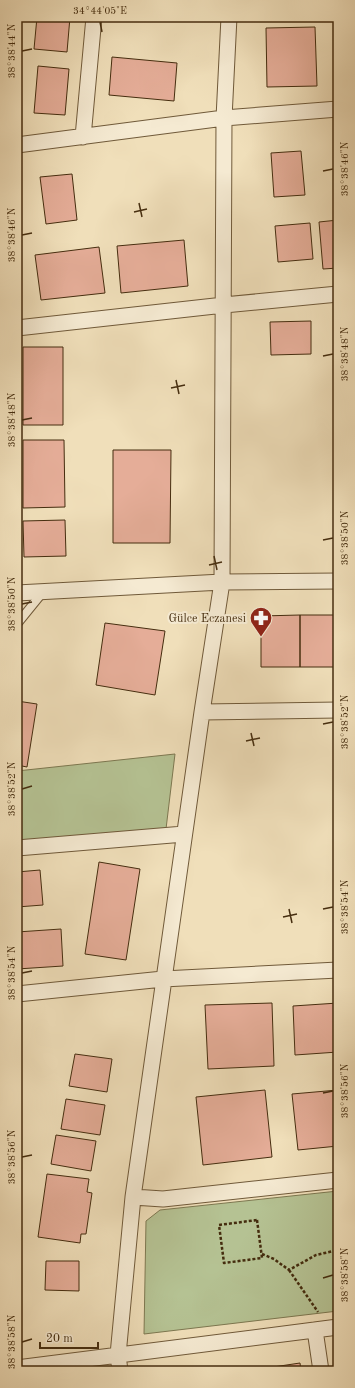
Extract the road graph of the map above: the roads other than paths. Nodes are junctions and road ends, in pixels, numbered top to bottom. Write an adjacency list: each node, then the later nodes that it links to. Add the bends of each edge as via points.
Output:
1 (94, 17): 5 (street)
2 (229, 17): 4 (street)
3 (338, 109): 4 (street)
4 (224, 118): 5 (street); 8 (street)
5 (83, 137): 6 (street)
6 (17, 145)
7 (338, 294): 8 (street)
8 (224, 305): 9 (street); 11 (street)
9 (17, 328)
10 (338, 581): 11 (street)
11 (222, 582): 12 (street); 16 (street)
12 (43, 592): 13 (street); 14 (lane)
13 (17, 594)
14 (17, 624)
15 (338, 710): 16 (street)
16 (202, 712): 17 (street)
17 (184, 834): 18 (street); 20 (street)
18 (17, 848)
19 (338, 970): 20 (street)
20 (163, 979): 21 (street); 23 (street)
21 (17, 994)
22 (338, 1180): 23 (street, via 163,1199)
23 (133, 1197): 25 (street)
24 (327, 1328): 25 (street); 28 (street)
25 (118, 1355): 26 (street); 27 (street)
26 (17, 1368)
27 (120, 1371)
28 (321, 1371)

